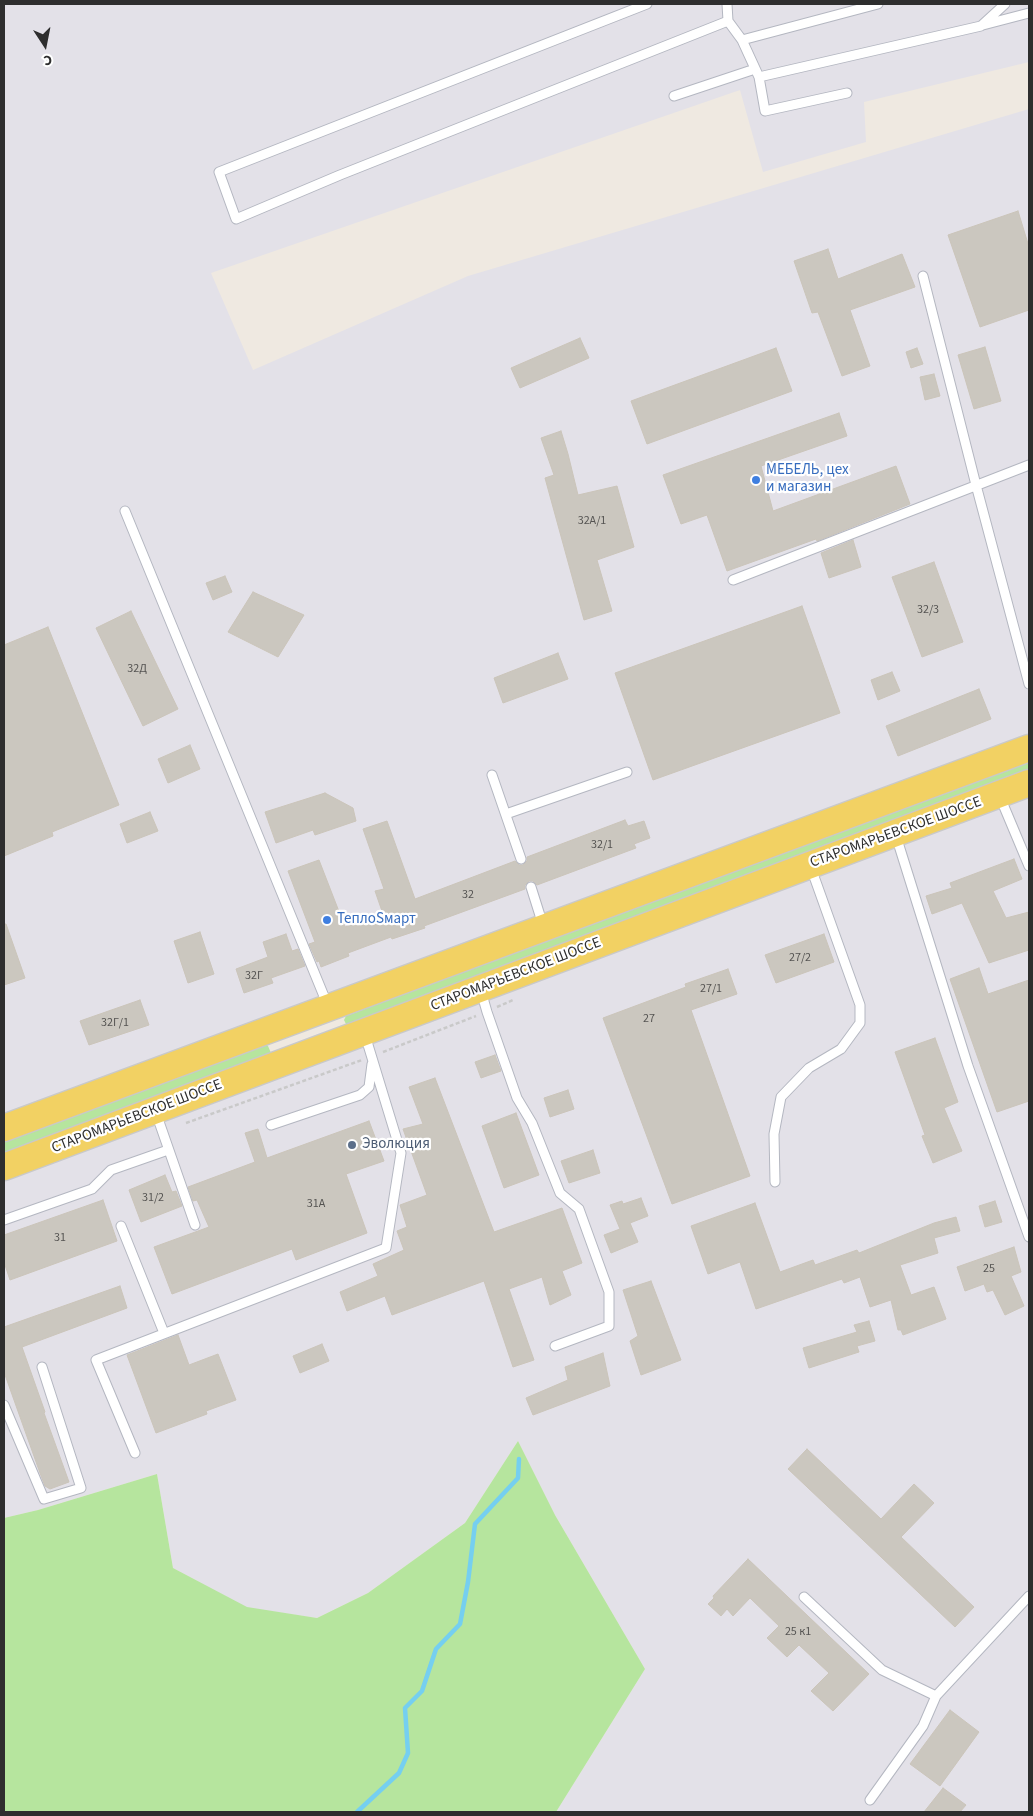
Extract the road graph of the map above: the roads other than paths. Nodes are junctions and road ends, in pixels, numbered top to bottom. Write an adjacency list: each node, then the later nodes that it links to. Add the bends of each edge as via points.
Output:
1 (646, 4): 6 (lane, via 219,172 236,218)
2 (727, 4): 6 (lane)
3 (878, 4): 8 (lane)
4 (1005, 4): 7 (lane)
5 (1029, 13): 7 (lane)
6 (728, 21): 8 (lane)
7 (981, 26): 9 (lane)
8 (742, 40): 9 (lane)
9 (757, 73): 10 (lane, via 765,111); 11 (lane)
10 (847, 93)
11 (674, 96)
12 (923, 276): 14 (lane)
13 (1029, 465): 14 (lane)
14 (976, 486): 16 (lane); 17 (lane)
15 (125, 511): 33 (lane)
16 (733, 580)
17 (1029, 684)
18 (1029, 748): 31 (main road)
19 (627, 772): 23 (lane)
20 (492, 775): 23 (lane)
21 (1029, 783): 22 (main road, СТАРОМАРЬЕВСКОЕ ШОССЕ)
22 (999, 794): 24 (main road, СТАРОМАРЬЕВСКОЕ ШОССЕ); 26 (lane)
23 (506, 814): 27 (lane)
24 (895, 833): 28 (main road, СТАРОМАРЬЕВСКОЕ ШОССЕ); 46 (lane, via 968,1066)
25 (1029, 839): 26 (lane)
26 (1020, 843): 29 (lane)
27 (521, 859)
28 (810, 865): 32 (main road, СТАРОМАРЬЕВСКОЕ ШОССЕ); 42 (lane, via 860,1005 860,1023 841,1049 809,1068 781,1097 774,1134)
29 (1029, 866)
30 (531, 887): 31 (lane)
31 (544, 927): 33 (main road)
32 (481, 989): 35 (main road, СТАРОМАРЬЕВСКОЕ ШОССЕ); 48 (lane, via 517,1098 532,1122 560,1193 578,1209 609,1292 609,1326)
33 (329, 1008): 34 (main road)
34 (302, 1019): 36 (main road); 39 (main road)
35 (368, 1044): 36 (main road, СТАРОМАРЬЕВСКОЕ ШОССЕ); 38 (lane, via 372,1077 369,1087 360,1095); 47 (lane, via 401,1154 386,1248)
36 (315, 1050): 37 (main road, СТАРОМАРЬЕВСКОЕ ШОССЕ)
37 (158, 1121): 40 (lane); 41 (main road, СТАРОМАРЬЕВСКОЕ ШОССЕ)
38 (271, 1125)
39 (4, 1128)
40 (168, 1150): 43 (lane, via 110,1170 92,1189); 44 (lane)
41 (4, 1168)
42 (775, 1182)
43 (4, 1220)
44 (195, 1225)
45 (122, 1226): 47 (lane)
46 (1029, 1237)
47 (164, 1333): 51 (lane, via 96,1360)
48 (555, 1346)
49 (42, 1367): 50 (lane, via 81,1488 44,1499)
50 (4, 1405)
51 (136, 1453)
52 (1029, 1596): 54 (lane)
53 (804, 1597): 54 (lane, via 882,1670)
54 (936, 1696): 55 (lane, via 922,1726)
55 (870, 1800)

